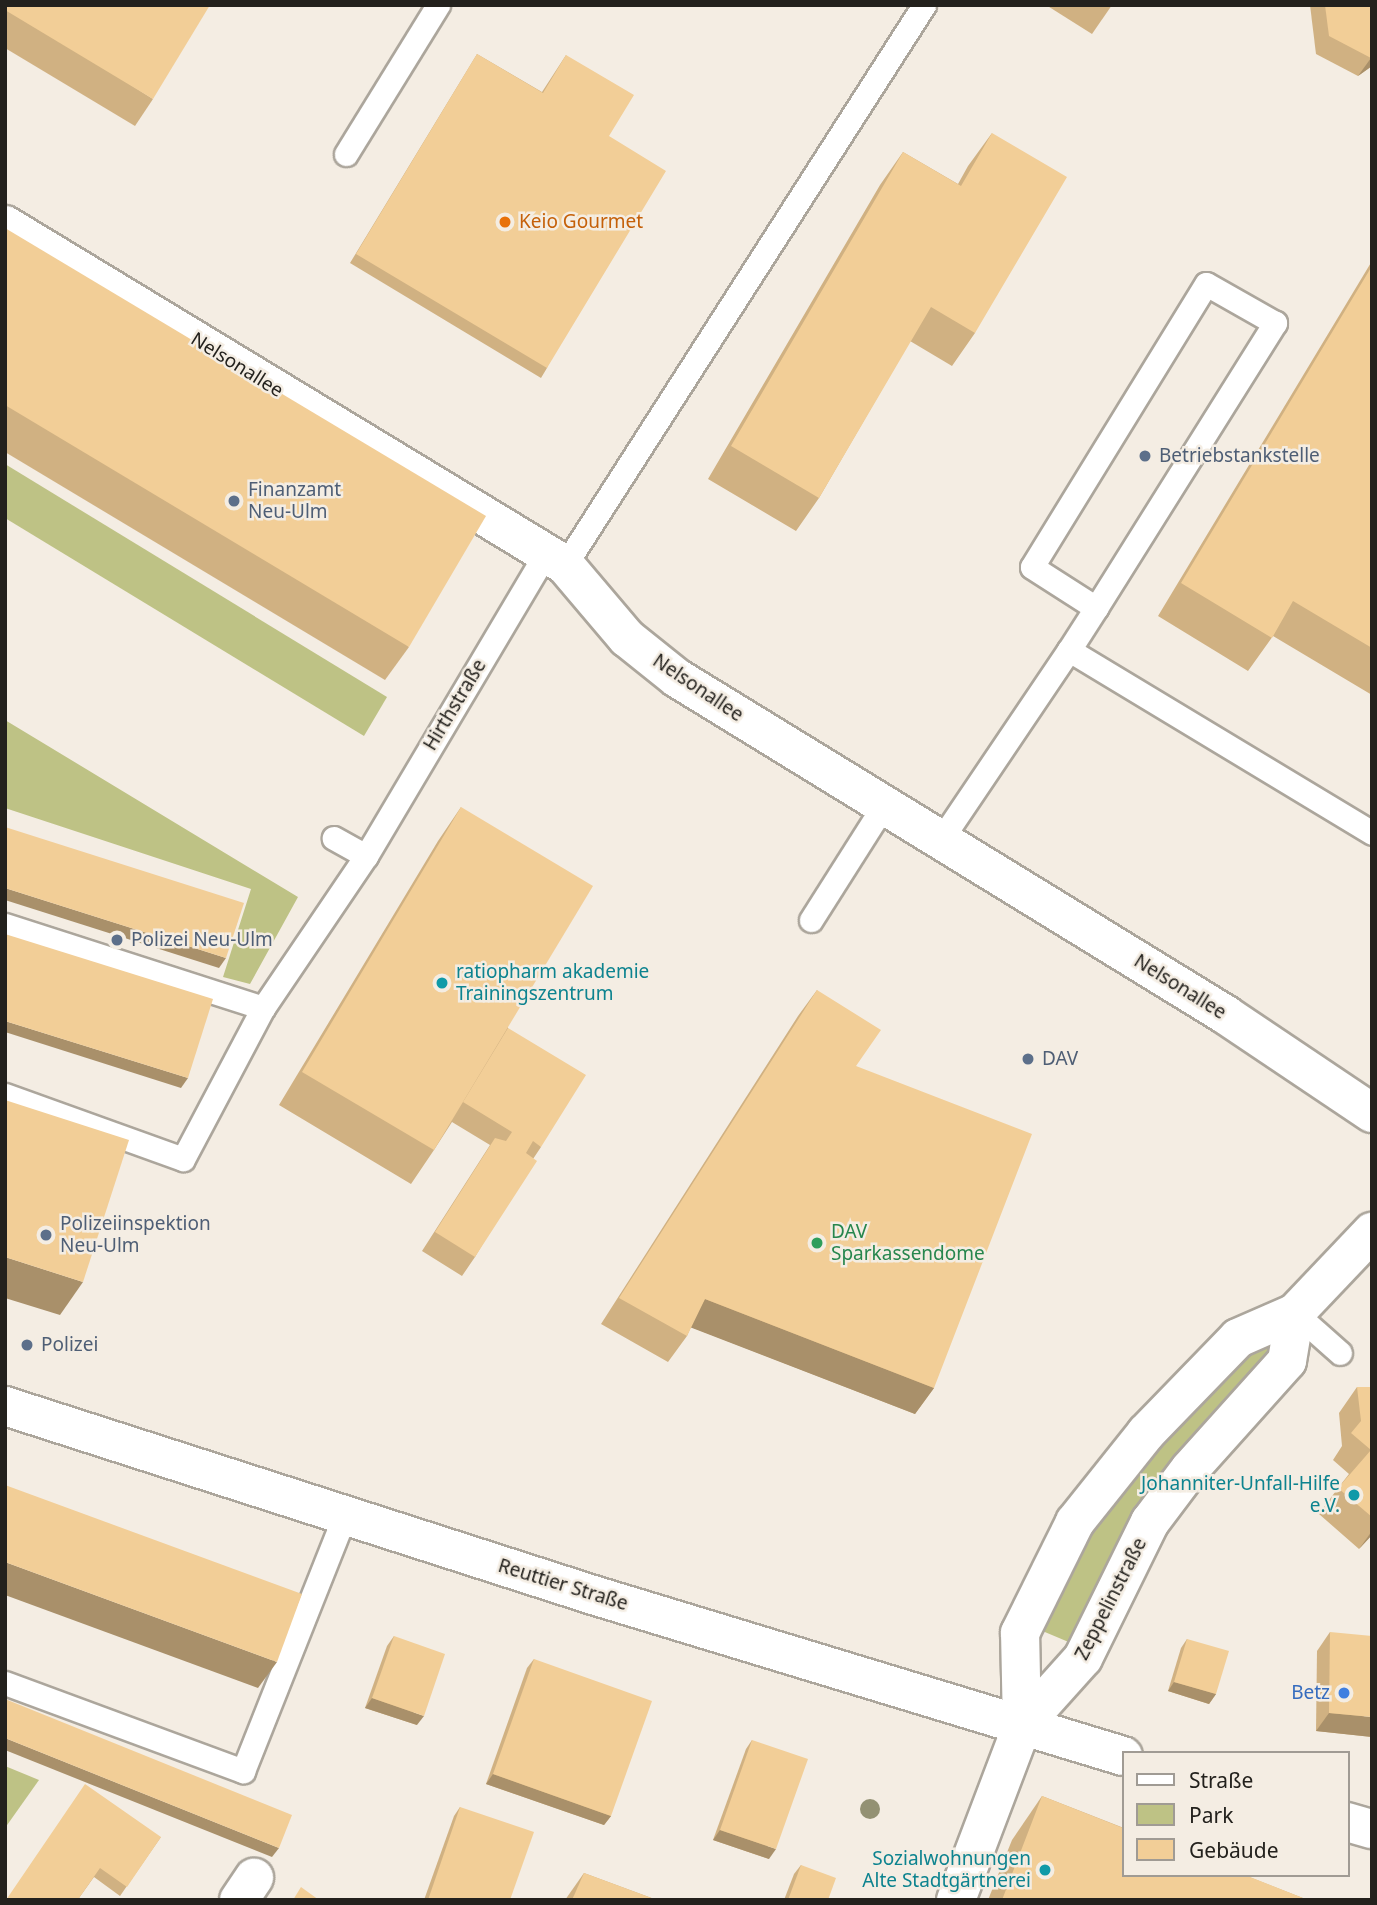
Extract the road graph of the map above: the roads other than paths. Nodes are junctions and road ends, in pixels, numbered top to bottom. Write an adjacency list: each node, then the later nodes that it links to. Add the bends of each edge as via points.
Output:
1 (438, 5): 3 (lane)
2 (924, 5): 5 (lane, Hirthstraße)
3 (346, 154)
4 (5, 225): 5 (street, Nelsonallee)
5 (555, 560): 8 (street, Nelsonallee, via 627,638 677,678); 12 (lane, Hirthstraße)
6 (1096, 608): 6 (lane, via 1032,567 1206,284 1275,323); 7 (lane)
7 (1069, 650): 9 (lane); 11 (lane)
8 (884, 805): 11 (street, Nelsonallee); 13 (lane)
9 (1372, 833)
10 (334, 838): 12 (lane)
11 (940, 841): 17 (street, Nelsonallee, via 1226,1015)
12 (366, 856): 15 (lane, Hirthstraße)
13 (811, 920)
14 (5, 925): 15 (lane)
15 (263, 1008): 16 (lane, Hirthstraße, via 183,1159)
16 (5, 1095)
17 (1372, 1113)
18 (1372, 1232): 19 (street)
19 (1295, 1312): 20 (lane); 24 (street, Zeppelinstraße, via 1287,1362 1190,1469 1150,1522 1083,1658); 24 (street, via 1238,1338 1146,1433 1075,1522 1020,1633)
20 (1340, 1353)
21 (5, 1406): 22 (street, Reuttier Straße)
22 (345, 1516): 23 (lane, via 243,1771); 24 (street, Reuttier Straße)
23 (5, 1683)
24 (1022, 1726): 25 (street, Reuttier Straße); 28 (street)
25 (1122, 1756)
26 (1349, 1823): 27 (street)
27 (1372, 1829)
28 (956, 1900)

